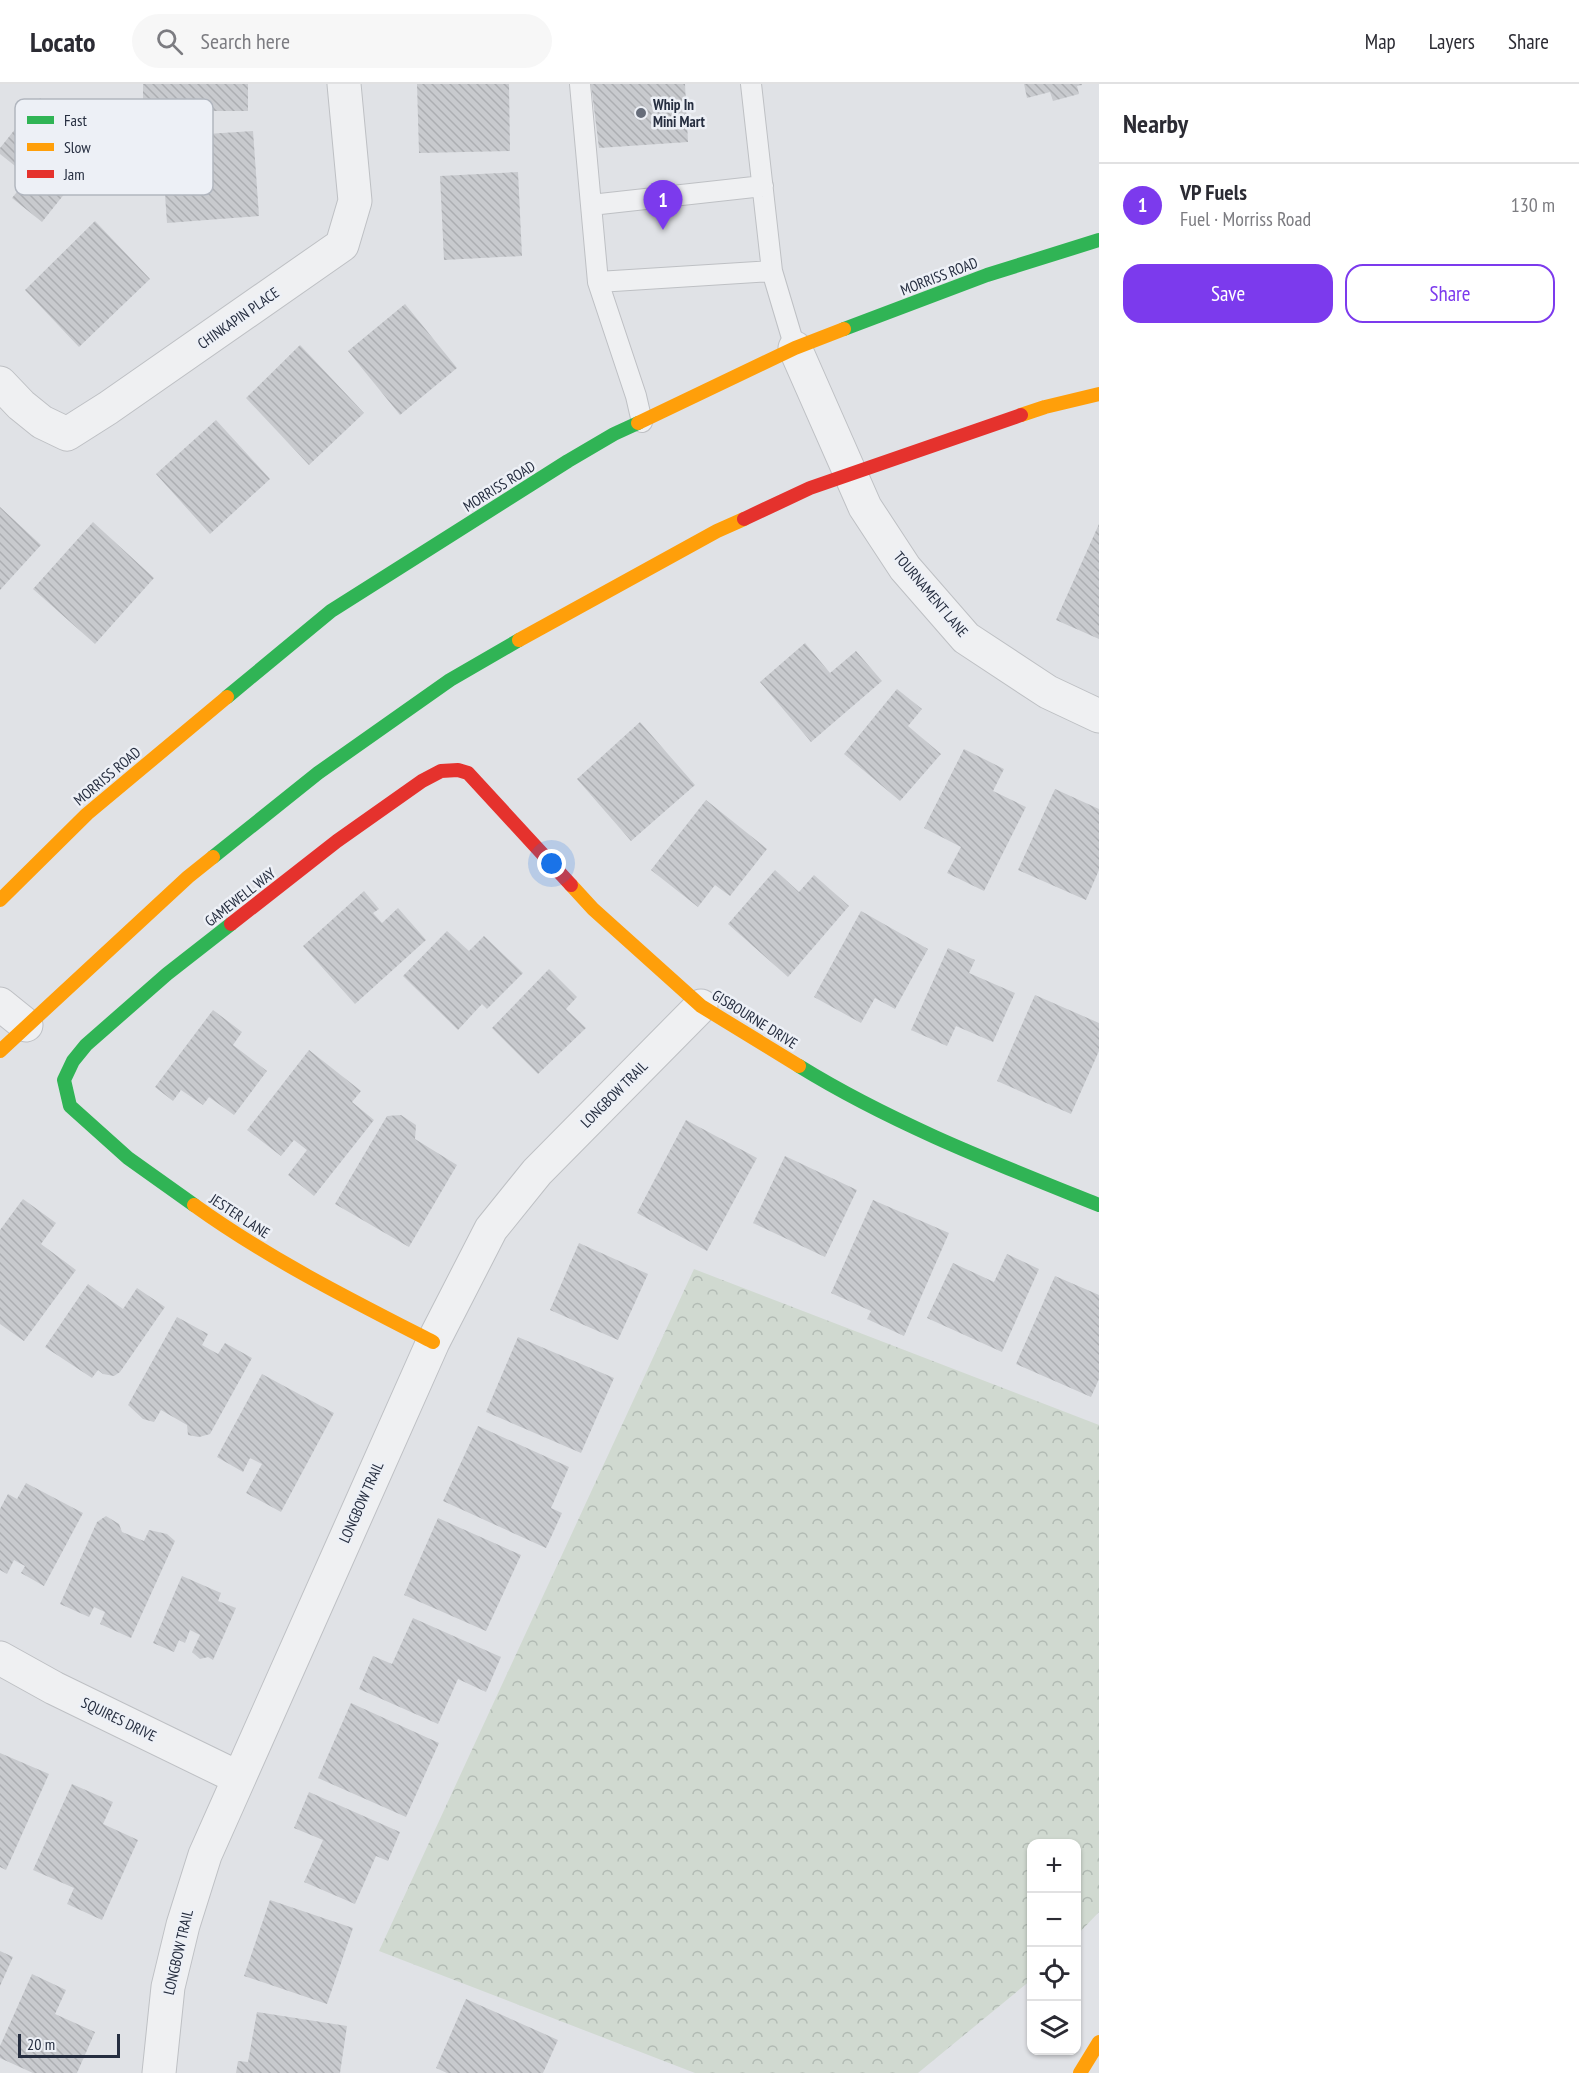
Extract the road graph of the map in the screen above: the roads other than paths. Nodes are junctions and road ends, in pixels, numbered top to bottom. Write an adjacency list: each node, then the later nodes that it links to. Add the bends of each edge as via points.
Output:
1 (344, 84): 10 (street, CHINKAPIN PLACE, via 355,201 342,245 67,434 42,422)
2 (580, 84): 5 (lane)
3 (752, 84): 4 (lane)
4 (763, 186): 5 (lane); 7 (lane)
5 (591, 205): 8 (lane)
6 (1099, 240): 9 (main road, MORRISS ROAD, via 987,275)
7 (772, 271): 8 (lane); 9 (lane)
8 (598, 282): 12 (lane)
9 (795, 348): 12 (main road, MORRISS ROAD); 13 (street, TOURNAMENT LANE)
10 (0, 382)
11 (1099, 394): 13 (main road, via 1045,407)
12 (642, 422): 16 (main road, MORRISS ROAD, via 568,461 331,611 87,813)
13 (849, 473): 14 (street, TOURNAMENT LANE, via 865,507 905,568 966,638 1048,692); 19 (main road, via 717,531 450,680 318,774 188,877)
14 (1099, 716)
15 (458, 770): 18 (main road, GISBOURNE DRIVE, via 476,781 593,909); 21 (main road, GAMEWELL WAY, via 441,771 422,781 337,841 167,974 86,1045)
16 (0, 900)
17 (0, 1004): 19 (street)
18 (701, 1006): 22 (main road, GISBOURNE DRIVE, via 838,1090 978,1157); 23 (street, LONGBOW TRAIL, via 537,1172 491,1229)
19 (26, 1025): 20 (main road)
20 (0, 1051)
21 (64, 1080): 23 (main road, JESTER LANE, via 70,1106 137,1165 219,1223 315,1282)
22 (1099, 1205)
23 (432, 1342): 25 (street, LONGBOW TRAIL)
24 (0, 1658): 25 (street, SQUIRES DRIVE)
25 (239, 1778): 27 (street, LONGBOW TRAIL, via 205,1855 183,1924 168,1987)
26 (1099, 2042): 28 (main road)
27 (159, 2073)
28 (1080, 2073)

